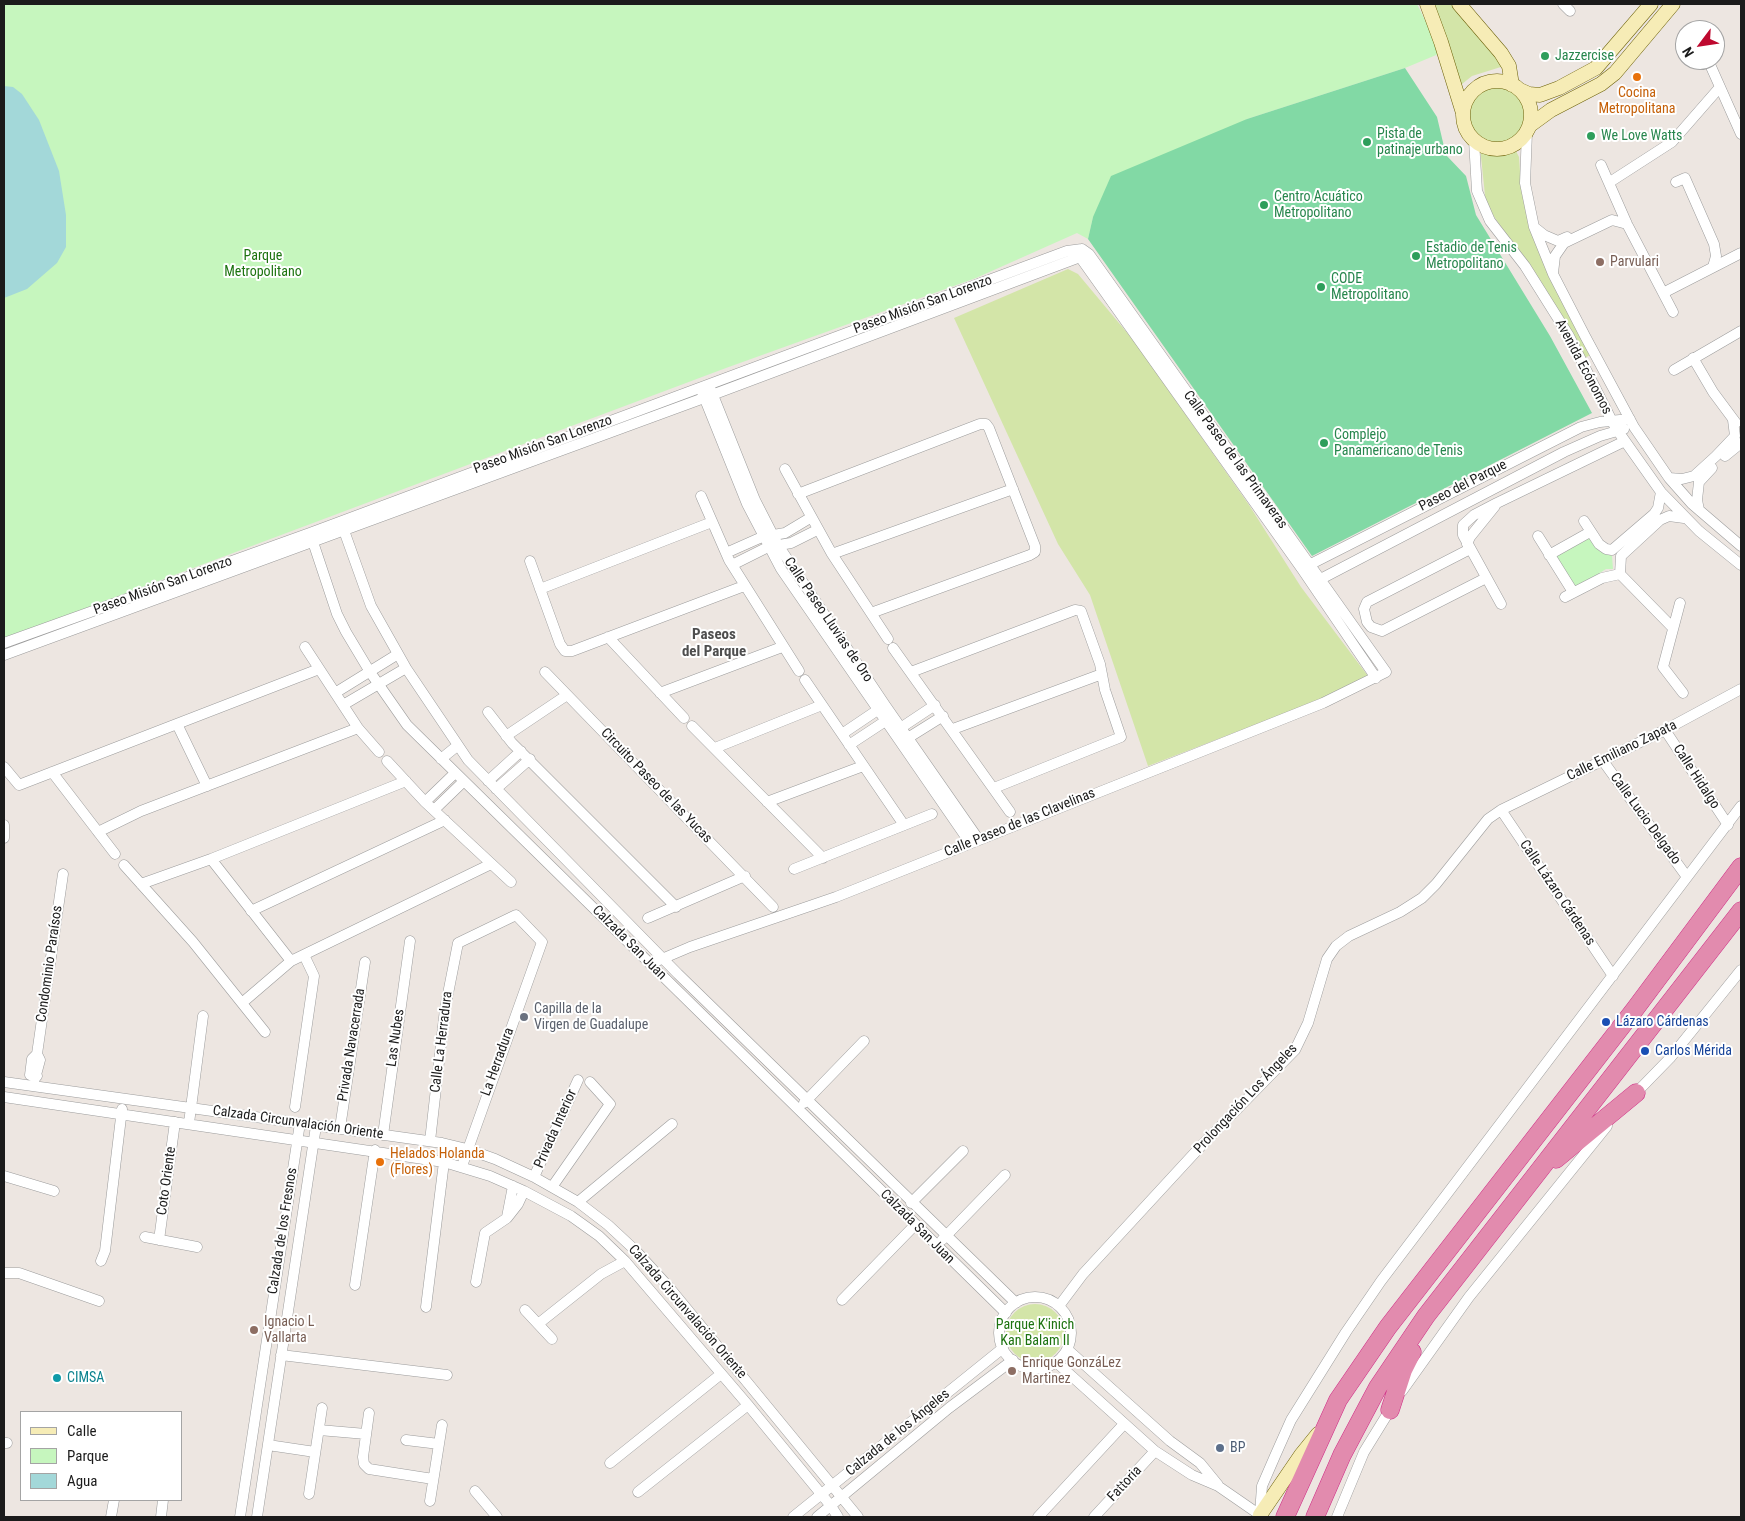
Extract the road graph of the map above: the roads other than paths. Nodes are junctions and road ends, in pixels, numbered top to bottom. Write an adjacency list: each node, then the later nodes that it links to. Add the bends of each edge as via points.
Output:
1 (1427, 4): 10 (street)
2 (1459, 4): 6 (street)
3 (1472, 4): 6 (street)
4 (1651, 4): 8 (street, via 1596,68 1560,88 1540,94 1529,94)
5 (1673, 4): 11 (street, via 1615,73 1601,84 1551,110)
6 (1472, 21): 8 (street, via 1501,53)
7 (1712, 70): 9 (street)
8 (1516, 87): 10 (street, via 1503,82 1484,84 1469,96); 11 (street, via 1530,107)
9 (1720, 87): 12 (street); 15 (street, via 1672,142)
10 (1463, 113): 13 (street, via 1466,130)
11 (1528, 129): 13 (street, via 1522,139 1507,148 1490,149); 19 (street, Avenida Ecónomos, via 1525,183)
12 (1741, 134)
13 (1474, 140): 34 (street, Avenida Ecónomos, via 1477,191 1490,221 1525,266 1568,336)
14 (1601, 165): 15 (street)
15 (1610, 182): 17 (street)
16 (1676, 182): 21 (street, via 1685,178)
17 (1618, 202): 18 (street); 20 (street, via 1610,214)
18 (1627, 224): 20 (street, via 1612,220); 26 (street)
19 (1534, 227): 20 (street); 25 (street, Avenida Ecónomos)
20 (1559, 243): 25 (street)
21 (1714, 244): 23 (street, via 1724,252); 24 (street, via 1716,256)
22 (1081, 253): 31 (street, Paseo Misión San Lorenzo, via 1067,251); 32 (street, Paseo Misión San Lorenzo); 68 (street, Calle Paseo de las Primaveras, via 1089,254)
23 (1738, 255): 24 (street)
24 (1713, 267): 26 (street)
25 (1553, 274): 35 (street, Avenida Ecónomos)
26 (1663, 293): 27 (street)
27 (1673, 312)
28 (1741, 331): 29 (street)
29 (1693, 358): 30 (street); 33 (street)
30 (1674, 370)
31 (704, 385): 32 (street, Calle Paseo Lluvias de Oro); 53 (street, Paseo Misión San Lorenzo)
32 (709, 396): 53 (street, Paseo Misión San Lorenzo); 58 (street, Calle Paseo Lluvias de Oro)
33 (1732, 420): 36 (street); 41 (street, via 1735,436 1716,456 1694,476)
34 (1612, 422): 35 (street, Paseo del Parque); 37 (street, Avenida Ecónomos); 42 (street, Paseo del Parque, via 1581,427)
35 (1632, 423): 37 (street, Paseo del Parque); 41 (street, Avenida Ecónomos)
36 (1741, 430)
37 (1618, 431): 38 (street, Avenida Ecónomos); 47 (street, Paseo del Parque, via 1564,452)
38 (1625, 441): 44 (street, Avenida Ecónomos); 60 (street, via 1474,515 1463,525)
39 (1741, 443): 48 (street, via 1698,482)
40 (785, 469): 45 (street)
41 (1669, 478): 48 (street, Avenida Ecónomos)
42 (1458, 488): 47 (street); 68 (street, Paseo del Parque)
43 (1013, 489): 45 (street, via 989,428 980,424); 62 (street); 76 (street, via 1035,546 1034,552)
44 (1661, 492): 50 (street, Avenida Ecónomos); 55 (street, via 1654,514 1612,550 1599,544)
45 (798, 494): 49 (street)
46 (701, 496): 51 (street)
47 (1466, 502): 71 (street, Paseo del Parque)
48 (1699, 510): 59 (street, Avenida Ecónomos)
49 (810, 518): 54 (street); 58 (street)
50 (1684, 518): 64 (street, Avenida Ecónomos); 69 (street, via 1664,517 1621,556)
51 (712, 522): 61 (street); 73 (street)
52 (1584, 522): 55 (street)
53 (342, 526): 57 (street, Paseo Misión San Lorenzo); 83 (street, Calzada San Juan, via 371,606)
54 (817, 530): 58 (street, via 791,544); 62 (street)
55 (1590, 532): 63 (street)
56 (1538, 536): 63 (street)
57 (311, 538): 79 (street, Paseo Misión San Lorenzo); 82 (street, Paseo Misión San Lorenzo); 87 (street, Calzada San Juan, via 337,614)
58 (770, 541): 61 (street); 66 (street); 103 (street, Calle Paseo Lluvias de Oro, via 818,626)
59 (1739, 545): 64 (street)
60 (1468, 547): 70 (street); 70 (street, via 1367,602 1364,609 1367,622 1371,627 1382,630)
61 (726, 553): 66 (street)
62 (832, 554): 76 (street)
63 (1549, 555): 69 (street, via 1569,595 1602,578)
64 (1728, 556): 67 (street, Avenida Ecónomos)
65 (530, 561): 73 (street)
66 (732, 564): 72 (street)
67 (1741, 565)
68 (1306, 566): 71 (street, Calle Paseo de las Primaveras)
69 (1620, 574): 77 (street)
70 (1486, 578): 75 (street)
71 (1316, 581): 90 (street, Calle Paseo de las Primaveras); 92 (street, Calle Paseo de las Primaveras)
72 (744, 586): 78 (street); 81 (street)
73 (540, 589): 78 (street, via 565,651)
74 (1680, 603): 77 (street)
75 (1501, 604)
76 (871, 614): 89 (street)
77 (1672, 627): 98 (street, via 1663,667)
78 (608, 637): 97 (street)
79 (4, 643)
80 (305, 647): 85 (street)
81 (782, 647): 86 (street); 97 (street)
82 (4, 654)
83 (398, 654): 84 (street, Calzada San Juan); 87 (street)
84 (406, 668): 94 (street); 118 (street, Calzada San Juan)
85 (319, 669): 96 (street); 108 (street)
86 (799, 671)
87 (370, 672): 94 (street, Calzada San Juan); 96 (street)
88 (545, 672): 99 (street, Circuito Paseo de las Yucas)
89 (910, 672): 91 (street, via 1075,610 1081,611); 102 (street)
90 (1386, 672): 92 (street, Calle Paseo de las Clavelinas)
91 (1102, 674): 111 (street); 134 (street, via 1121,737)
92 (1376, 678): 149 (street, Calle Paseo de las Clavelinas, via 1323,703)
93 (805, 680): 101 (street)
94 (379, 684): 100 (street); 122 (street, Calzada San Juan, via 407,725)
95 (1741, 689): 113 (street, Calle Emiliano Zapata)
96 (335, 693): 100 (street)
97 (660, 693): 106 (street)
98 (1683, 693)
99 (567, 695): 115 (street); 160 (street, Circuito Paseo de las Yucas)
100 (343, 705): 110 (street)
101 (822, 705): 114 (street); 119 (street)
102 (935, 705): 105 (street); 112 (street)
103 (881, 708): 107 (street, Calle Paseo Lluvias de Oro); 114 (street)
104 (488, 712): 115 (street)
105 (943, 716): 111 (street); 116 (street)
106 (684, 718)
107 (889, 719): 112 (street, Calle Paseo Lluvias de Oro); 117 (street)
108 (176, 724): 128 (street); 133 (street)
109 (692, 726): 119 (street)
110 (358, 728): 121 (street); 133 (street)
111 (953, 729): 134 (street)
112 (897, 730): 116 (street, Calle Paseo Lluvias de Oro)
113 (1665, 730): 124 (street, Calle Emiliano Zapata); 144 (street, Calle Hidalgo)
114 (842, 734): 117 (street)
115 (506, 736): 120 (street)
116 (904, 741): 149 (street, Calle Paseo Lluvias de Oro)
117 (849, 745): 126 (street)
118 (457, 746): 122 (street); 132 (street, Calzada San Juan)
119 (715, 748): 137 (street)
120 (521, 751): 123 (street); 132 (street)
121 (379, 752)
122 (442, 759): 129 (street, Calzada San Juan)
123 (530, 759): 135 (street); 164 (street)
124 (1603, 760): 140 (street, Calle Emiliano Zapata); 161 (street, Calle Lucio Delgado)
125 (387, 761): 130 (street)
126 (863, 766): 137 (street); 146 (street)
127 (4, 767): 128 (street, via 19,785)
128 (52, 772): 147 (street)
129 (455, 773): 131 (street, Calzada San Juan); 136 (street)
130 (406, 781): 136 (street); 154 (street)
131 (464, 781): 139 (street); 152 (street, Calzada San Juan)
132 (488, 781): 135 (street, Calzada San Juan)
133 (207, 786): 147 (street, via 141,811)
134 (994, 788): 141 (street)
135 (496, 789): 150 (street, Calzada San Juan)
136 (425, 802): 139 (street)
137 (767, 802): 153 (street)
138 (1741, 806): 144 (street)
139 (434, 810): 143 (street)
140 (1501, 810): 177 (street, Calle Lázaro Cárdenas); 240 (street, Prolongación Los Ángeles, via 1488,819 1442,878 1422,898 1336,946 1327,959 1308,1023 1295,1050 1083,1274)
141 (1010, 812)
142 (932, 814): 146 (street)
143 (445, 820): 155 (street); 166 (street)
144 (1728, 824): 161 (street)
145 (4, 826): 148 (street)
146 (904, 826): 153 (street)
147 (98, 832): 151 (street)
148 (4, 838)
149 (975, 842): 172 (street, Calle Paseo de las Clavelinas, via 836,897)
150 (551, 844): 152 (street); 172 (street, Calzada San Juan)
151 (115, 854)
152 (540, 855): 175 (street, Calzada San Juan)
153 (824, 858): 158 (street)
154 (211, 859): 163 (street); 166 (street)
155 (491, 864): 162 (street); 171 (street)
156 (124, 865): 163 (street)
157 (1741, 867): 261 (highway, via 1388,1327 1338,1400)
158 (794, 869)
159 (62, 874): 182 (street, Condominio Paraísos, via 37,1054 40,1060)
160 (745, 876): 164 (street); 165 (street, Circuito Paseo de las Yucas)
161 (1687, 877): 177 (street)
162 (511, 882)
163 (141, 884): 178 (street, via 194,942)
164 (676, 906): 168 (street)
165 (773, 907)
166 (251, 911): 173 (street)
167 (1741, 911): 209 (highway)
168 (648, 918)
169 (410, 941): 200 (street, Las Nubes)
170 (458, 944): 203 (street, Calle La Herradura, via 445,1009); 204 (street, La Herradura, via 516,915 542,942)
171 (304, 954): 173 (street); 190 (street, via 314,976)
172 (663, 958): 175 (street, Calle Paseo de las Clavelinas); 189 (street, Calzada San Juan)
173 (291, 961): 178 (street)
174 (365, 962): 199 (street, Privada Navacerrada)
175 (650, 964): 192 (street, Calzada San Juan)
176 (1741, 970): 186 (street, via 1670,1058)
177 (1613, 976): 283 (street, via 1381,1281 1346,1332 1291,1420 1262,1486)
178 (242, 1003): 180 (street)
179 (203, 1016): 191 (street)
180 (265, 1032)
181 (864, 1041): 189 (street)
182 (32, 1080): 185 (street, Calzada Circunvalación Oriente); 188 (street, Calzada Circunvalación Oriente)
183 (578, 1080): 212 (street, Privada Interior)
184 (590, 1082): 214 (street, via 610,1104)
185 (4, 1086)
186 (1636, 1093): 209 (highway); 258 (street, via 1590,1144 1469,1297)
187 (4, 1097): 193 (street, Calzada Circunvalación Oriente)
188 (124, 1099): 191 (street, Calzada Circunvalación Oriente); 193 (street)
189 (807, 1100): 192 (street); 218 (street, Calzada San Juan)
190 (294, 1107)
191 (189, 1108): 195 (street); 196 (street, Calzada Circunvalación Oriente)
192 (798, 1110): 221 (street, Calzada San Juan)
193 (122, 1114): 194 (street, Calzada Circunvalación Oriente); 228 (street, via 105,1252)
194 (175, 1122): 195 (street, Calzada Circunvalación Oriente); 224 (street, Coto Oriente)
195 (188, 1123): 201 (street, Calzada Circunvalación Oriente)
196 (300, 1124): 198 (street, Calzada Circunvalación Oriente); 201 (street, Calzada de los Fresnos)
197 (672, 1124): 217 (street)
198 (316, 1126): 199 (street, Calzada Circunvalación Oriente); 202 (street, Calzada de los Fresnos)
199 (340, 1128): 200 (street, Calzada Circunvalación Oriente)
200 (383, 1135): 203 (street, Calzada Circunvalación Oriente)
201 (297, 1139): 202 (street, Calzada Circunvalación Oriente); 232 (street, Calzada de los Fresnos)
202 (313, 1141): 205 (street, Calzada Circunvalación Oriente); 233 (street, Calzada de los Fresnos)
203 (430, 1142): 204 (street, Calzada Circunvalación Oriente)
204 (467, 1149): 208 (street, La Herradura); 212 (street, Calzada Circunvalación Oriente)
205 (374, 1150): 207 (street, Calzada Circunvalación Oriente); 235 (street)
206 (963, 1151): 218 (street)
207 (444, 1162): 208 (street, Calzada Circunvalación Oriente); 241 (street)
208 (462, 1166): 213 (street, Calzada Circunvalación Oriente)
209 (1536, 1174): 220 (highway)
210 (1004, 1175): 222 (street)
211 (4, 1176): 215 (street)
212 (534, 1177): 214 (street, Calzada Circunvalación Oriente)
213 (513, 1186): 216 (street, Calzada Circunvalación Oriente); 219 (street)
214 (552, 1187): 217 (street, Calzada Circunvalación Oriente)
215 (54, 1191)
216 (524, 1191): 219 (street); 227 (street, Calzada Circunvalación Oriente, via 571,1216)
217 (578, 1202): 238 (street, Calzada Circunvalación Oriente, via 636,1251)
218 (912, 1203): 222 (street, Calzada San Juan)
219 (507, 1218): 234 (street, via 485,1233)
220 (1499, 1222): 258 (highway, via 1488,1249 1410,1356); 296 (highway, via 1426,1316 1378,1387 1342,1455)
221 (915, 1225): 225 (street, Calzada San Juan); 236 (street)
222 (946, 1236): 225 (street); 239 (street, Calzada San Juan)
223 (145, 1237): 224 (street)
224 (159, 1240): 226 (street)
225 (936, 1246): 244 (street, Calzada San Juan)
226 (197, 1247)
227 (617, 1254): 229 (street, Calzada Circunvalación Oriente); 231 (street)
228 (101, 1261)
229 (626, 1261): 231 (street); 243 (street, Calzada Circunvalación Oriente)
230 (4, 1273): 237 (street, via 19,1272)
231 (601, 1274): 245 (street)
232 (276, 1277): 233 (street); 252 (street, Calzada de los Fresnos)
233 (293, 1279): 249 (street, Calzada de los Fresnos)
234 (476, 1282)
235 (355, 1285)
236 (842, 1300)
237 (99, 1301)
238 (682, 1303): 243 (street); 272 (street, Calzada Circunvalación Oriente)
239 (1016, 1303): 240 (street, via 1038,1297); 244 (street)
240 (1059, 1306): 248 (street, via 1071,1331)
241 (426, 1307)
242 (525, 1310): 245 (street)
243 (670, 1313): 253 (street, Calzada Circunvalación Oriente)
244 (1006, 1313): 247 (street, via 1000,1334)
245 (538, 1324): 246 (street)
246 (552, 1339)
247 (1003, 1348): 250 (street); 272 (street, Calzada de los Ángeles)
248 (1067, 1349): 251 (street); 273 (street, via 1200,1463)
249 (281, 1355): 254 (street); 255 (street, Calzada de los Fresnos)
250 (1013, 1360): 251 (street, via 1019,1365 1034,1368); 278 (street, Calzada de los Ángeles)
251 (1056, 1362): 260 (street)
252 (262, 1374): 255 (street); 286 (street, Calzada de los Fresnos)
253 (721, 1374): 256 (street, Calzada Circunvalación Oriente); 270 (street)
254 (448, 1375)
255 (278, 1377): 267 (street, Calzada de los Fresnos)
256 (748, 1405): 275 (street); 277 (street, Calzada Circunvalación Oriente)
257 (322, 1408): 263 (street)
258 (1390, 1410): 297 (street, via 1364,1452)
259 (369, 1413): 264 (street)
260 (1124, 1424): 268 (street); 293 (street)
261 (1327, 1424): 283 (street); 295 (highway)
262 (442, 1425): 266 (street)
263 (318, 1430): 264 (street); 269 (street)
264 (366, 1434): 271 (street, via 363,1458 369,1469)
265 (406, 1440): 266 (street)
266 (439, 1444): 271 (street)
267 (268, 1445): 269 (street); 287 (street, Calzada de los Fresnos)
268 (1156, 1451): 273 (street, via 1192,1475); 294 (street, Fattoria)
269 (315, 1452): 276 (street)
270 (610, 1462)
271 (433, 1479): 281 (street)
272 (833, 1484): 277 (street, Calzada de los Ángeles); 278 (street, Calzada Circunvalación Oriente)
273 (1218, 1486): 283 (street)
274 (475, 1491): 288 (street)
275 (638, 1492)
276 (309, 1494)
277 (821, 1494): 282 (street, Calzada Circunvalación Oriente); 289 (street, Calzada de los Ángeles)
278 (842, 1496): 282 (street, Calzada de los Ángeles); 292 (street, Calzada Circunvalación Oriente)
279 (114, 1501): 284 (street)
280 (163, 1501): 285 (street)
281 (430, 1501)
282 (831, 1506): 290 (street, Calzada de los Ángeles); 291 (street, Calzada Circunvalación Oriente)
283 (1259, 1516)
284 (111, 1517)
285 (160, 1517)
286 (240, 1517)
287 (257, 1517)
288 (497, 1517)
289 (792, 1517)
290 (817, 1517)
291 (838, 1517)
292 (858, 1517)
293 (1038, 1517)
294 (1094, 1517)
295 (1284, 1517)
296 (1315, 1517)
297 (1337, 1517)

